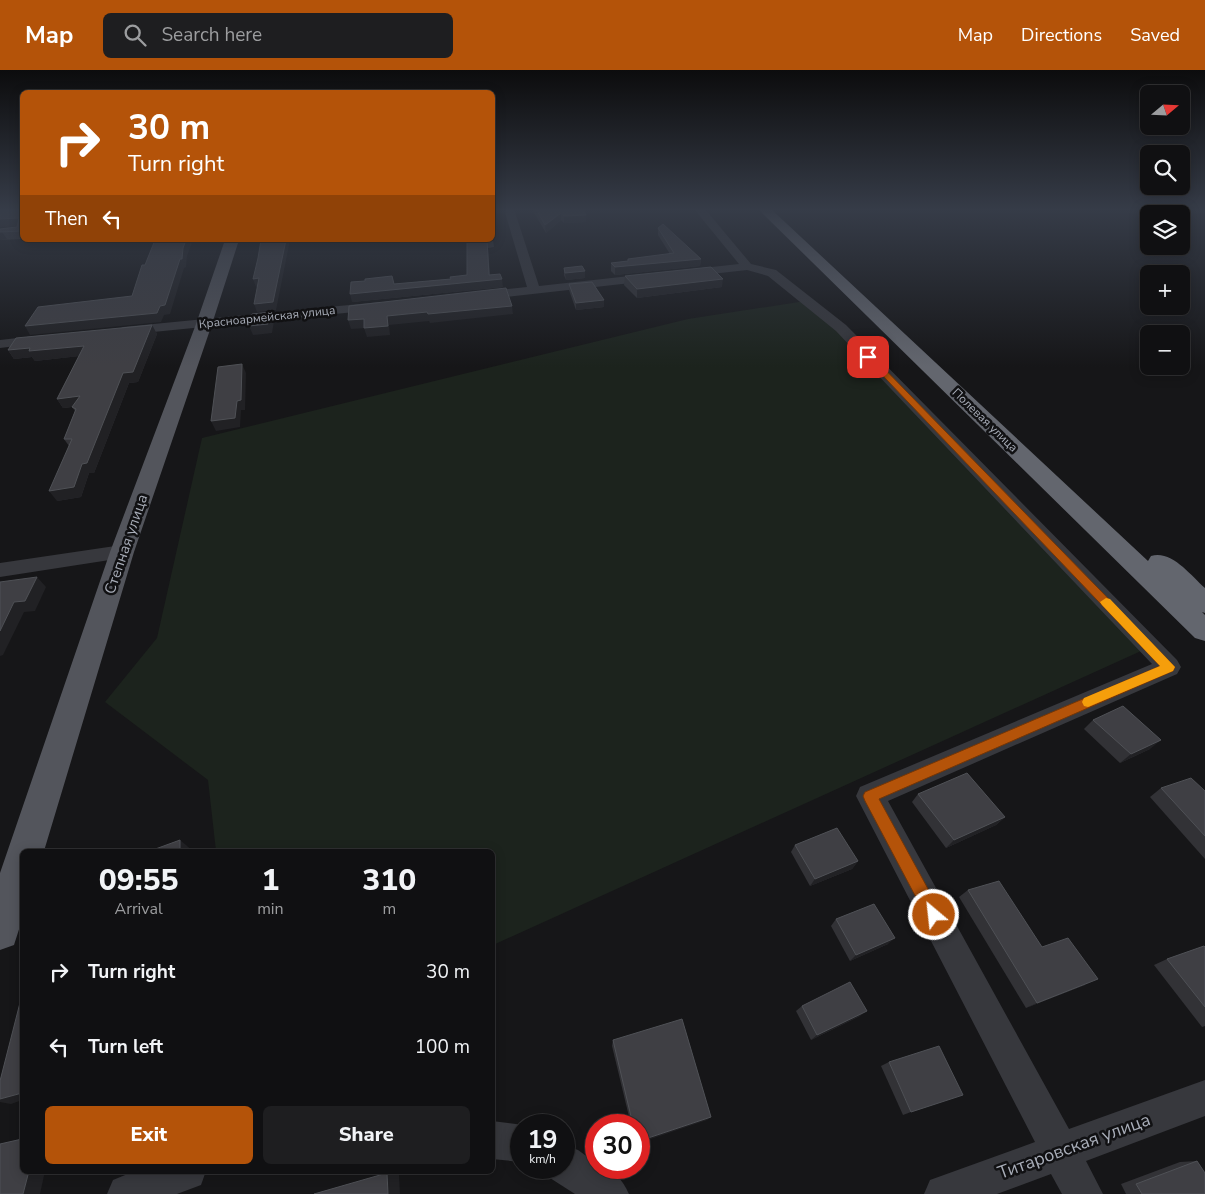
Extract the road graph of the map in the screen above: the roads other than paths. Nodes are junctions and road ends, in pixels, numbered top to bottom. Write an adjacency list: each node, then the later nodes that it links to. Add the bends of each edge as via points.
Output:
1 (225, 261): 10 (main road, Степная улица)
2 (525, 261): 7 (street)
3 (742, 261): 6 (street)
4 (819, 261): 17 (highway, Полевая улица)
5 (834, 261): 16 (highway, Полевая улица)
6 (746, 267): 7 (street); 24 (street, via 772,273 841,328 1169,667 870,796)
7 (534, 290): 8 (street)
8 (466, 297)
9 (388, 305): 10 (street, Красноармейская улица)
10 (204, 324): 11 (street, Красноармейская улица); 14 (main road, Степная улица)
11 (109, 332)
12 (60, 338): 13 (street)
13 (0, 344)
14 (122, 552): 15 (street); 18 (main road, Степная улица)
15 (0, 570)
16 (1205, 604)
17 (1205, 631)
18 (27, 849)
19 (20, 867): 20 (main road)
20 (0, 932)
21 (1205, 1098): 24 (street, Титаровская улица)
22 (495, 1140): 23 (street)
23 (510, 1142)
24 (1061, 1152): 29 (street, Титаровская улица); 30 (street)
25 (575, 1171): 28 (street)
26 (179, 1174): 27 (street)
27 (127, 1194)
28 (609, 1194)
29 (944, 1194)
30 (1083, 1194)

